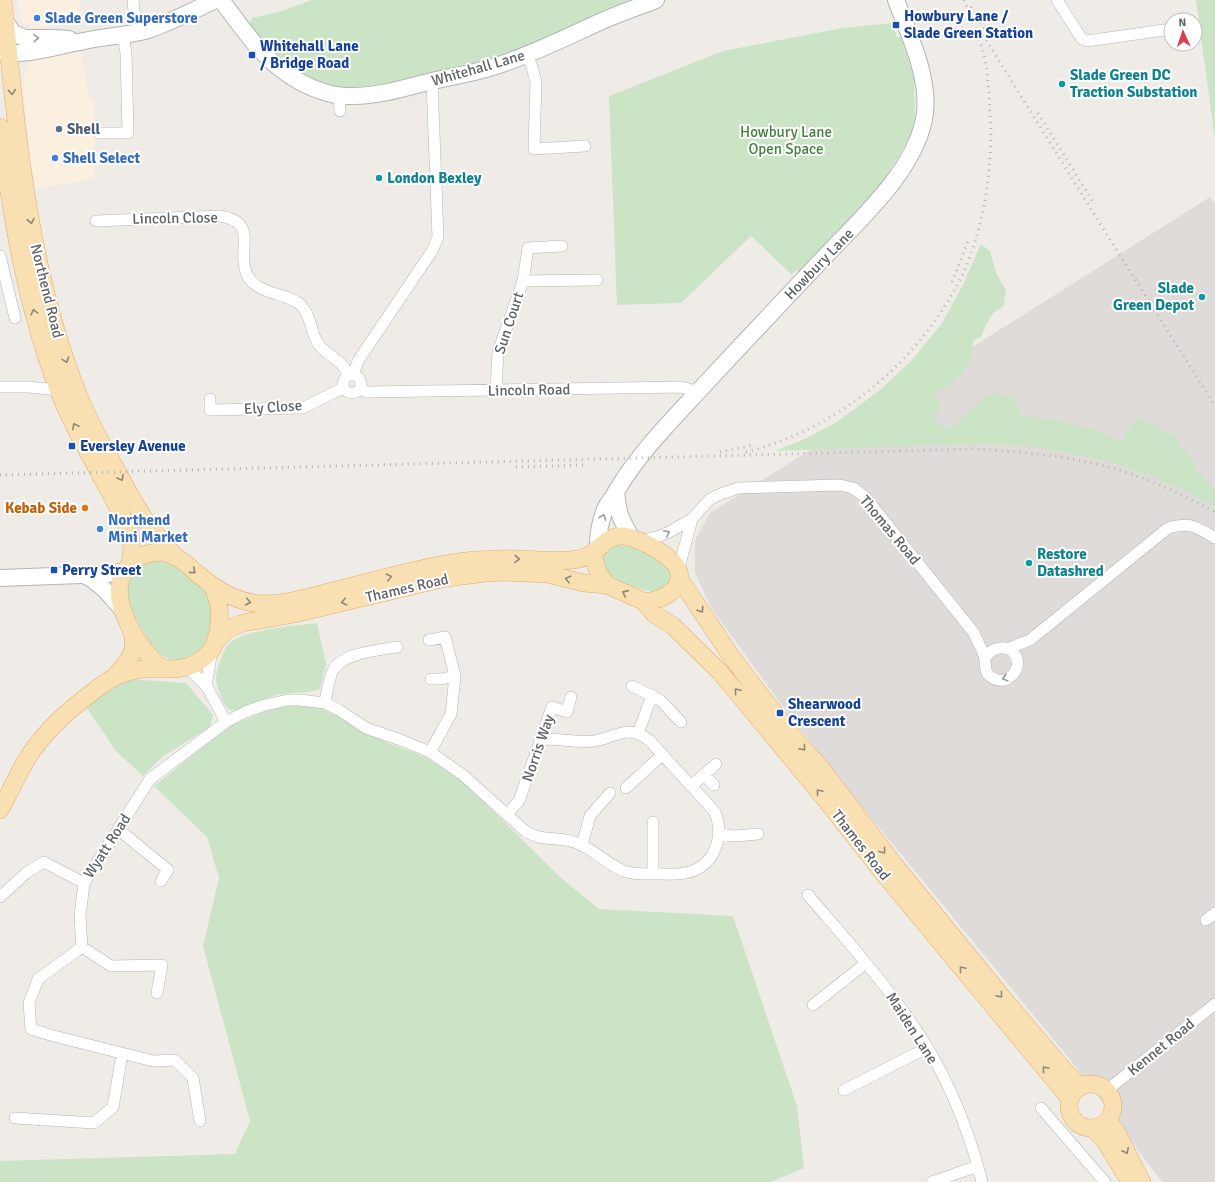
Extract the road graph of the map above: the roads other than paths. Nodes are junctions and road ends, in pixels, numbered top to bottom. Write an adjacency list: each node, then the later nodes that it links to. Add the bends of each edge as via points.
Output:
1 (3, 0): 8 (main road, Northend Road)
2 (133, 0): 10 (street)
3 (215, 0): 10 (street, via 164,24)
4 (221, 0): 16 (street, Whitehall Lane, via 248,37 278,68 309,86)
5 (656, 0): 14 (street, Whitehall Lane)
6 (896, 0): 36 (street, Howbury Lane, via 920,66 923,83 925,112 915,145 896,178 873,207)
7 (1057, 0): 9 (street, via 1082,39 1087,41)
8 (5, 21): 12 (street, one-way to 12, via 12,33 25,38); 13 (main road, Northend Road)
9 (1163, 30)
10 (141, 31): 11 (street)
11 (124, 35): 12 (street); 19 (street, via 128,133)
12 (85, 40): 13 (street, via 48,49)
13 (4, 52): 43 (main road, Northend Road, one-way to 43, via 30,216 46,294 64,355 78,395 96,433 140,512)
14 (527, 55): 15 (street, Whitehall Lane, via 501,65); 20 (street, via 536,82 534,148)
15 (432, 81): 16 (street, Whitehall Lane, via 389,92); 29 (street, via 438,237 432,251)
16 (339, 95): 17 (street)
17 (340, 111)
18 (0, 127): 21 (main road, Northend Road)
19 (99, 133)
20 (586, 146)
21 (2, 166): 28 (main road, Northend Road, one-way to 21, via 29,292)
22 (96, 221): 29 (street, Lincoln Close, via 220,216 236,221 244,229 244,269 248,277 262,289 297,301 310,318 319,346)
23 (562, 246): 26 (street, Sun Court, via 528,248)
24 (0, 256): 27 (street)
25 (597, 280): 26 (street, Sun Court)
26 (523, 281): 35 (street, Sun Court, via 498,352)
27 (15, 318)
28 (52, 373): 31 (street, via 44,381); 34 (main road, Northend Road)
29 (351, 375): 32 (street, via 343,382); 33 (street, via 360,380)
30 (0, 387): 31 (street)
31 (29, 387): 34 (street)
32 (344, 388): 33 (street, Lincoln Road, via 351,394); 37 (street, Ely Close, via 303,408 210,410)
33 (361, 388): 35 (street, Lincoln Road, via 366,392)
34 (58, 390): 44 (main road, Northend Road, one-way to 34, via 132,550 130,532)
35 (496, 390): 36 (street, Lincoln Road, via 682,387)
36 (698, 392): 38 (street, Howbury Lane, via 646,448)
37 (210, 399)
38 (616, 491): 41 (street, via 623,524); 42 (street, Howbury Lane, one-way to 38, via 598,529 606,507)
39 (692, 519): 41 (street, Thomas Road, one-way to 39, via 660,536); 46 (street, Thomas Road); 53 (street, Thomas Road, via 709,500 738,488 840,485 853,488 865,497)
40 (1215, 538): 55 (street, Thomas Road, via 1198,527 1183,524 1168,528)
41 (635, 539): 42 (main road, Thames Road, via 621,536 612,538); 46 (main road, Thames Road, via 671,560)
42 (596, 550): 48 (main road, via 594,559 598,572); 49 (main road, Thames Road, one-way to 42, via 239,600 271,605 449,564 496,558 568,560 586,558)
43 (174, 554): 44 (main road, via 162,552 142,555); 49 (main road, Thames Road, one-way to 49)
44 (127, 567): 45 (street, via 108,574); 51 (main road, via 120,582)
45 (84, 575): 47 (street); 51 (street, via 100,585)
46 (679, 575): 50 (main road, via 675,589 664,598); 104 (main road, Thames Road, one-way to 104, via 736,662 821,768 892,863 1064,1070)
47 (0, 578)
48 (607, 585): 50 (main road, Thames Road, one-way to 48); 56 (main road, Thames Road, one-way to 56, via 526,572 446,578 294,614 243,623 228,629)
49 (213, 587): 56 (main road, via 221,617)
50 (643, 601): 107 (main road, Thames Road, one-way to 50, via 720,672 683,635 654,614)
51 (121, 608): 52 (main road)
52 (130, 626): 61 (main road, via 149,656); 63 (main road, via 134,650 127,663)
53 (974, 633): 58 (street, Thomas Road); 59 (street, Thomas Road)
54 (429, 640): 64 (street, via 445,637)
55 (1030, 640): 58 (street, Thomas Road); 60 (street, Thomas Road)
56 (214, 646): 62 (main road, Thames Road, via 200,661); 67 (street)
57 (397, 647): 70 (street, via 341,661 332,674)
58 (1002, 648): 59 (street, Thomas Road, via 988,652); 60 (street, Thomas Road, via 1015,655)
59 (985, 658): 60 (street, Thomas Road, one-way to 59, via 1011,678 998,680 985,670)
60 (1018, 663)
61 (162, 668): 62 (main road); 63 (main road, via 134,670)
62 (187, 668): 67 (street)
63 (115, 676): 83 (main road, via 70,709 43,737 28,757)
64 (454, 676): 65 (street); 75 (street, via 451,714)
65 (431, 679)
66 (632, 686): 68 (street)
67 (207, 687): 71 (street)
68 (652, 695): 72 (street); 73 (street)
69 (572, 697): 74 (street, Norris Way, via 567,712 552,707)
70 (325, 703): 71 (street, Wyatt Road, via 300,700 275,702 255,708); 75 (street, via 366,728)
71 (226, 722): 86 (street, Wyatt Road, via 150,779)
72 (681, 722)
73 (638, 734): 74 (street, via 626,732 594,741 579,742 545,739); 76 (street, via 646,738)
74 (540, 743): 84 (street, Norris Way, via 519,801)
75 (430, 752): 84 (street, via 463,775)
76 (662, 755): 80 (street); 81 (street)
77 (716, 764): 78 (street)
78 (704, 774): 79 (street); 80 (street)
79 (714, 785)
80 (691, 786): 87 (street, via 715,812)
81 (626, 788)
82 (610, 793): 89 (street, via 590,816)
83 (0, 810)
84 (507, 814): 89 (street, via 534,837 567,840)
85 (653, 822): 90 (street)
86 (118, 829): 91 (street, via 168,870); 92 (street, Wyatt Road)
87 (719, 834): 88 (street); 90 (street, via 714,852 701,866 683,874)
88 (758, 834)
89 (582, 845): 90 (street, via 625,871)
90 (653, 874)
91 (161, 881)
92 (84, 883): 94 (street, via 44,862 26,873); 97 (street, Wyatt Road, via 80,916)
93 (808, 895): 98 (street, Maiden Lane)
94 (0, 897)
95 (1215, 913): 96 (street)
96 (1206, 920)
97 (82, 947): 99 (street, via 110,966 162,965); 103 (street, via 38,979 29,1003 31,1029)
98 (866, 963): 101 (street); 102 (street, Maiden Lane, via 892,995)
99 (157, 993)
100 (1215, 1004): 106 (street, Kennet Road)
101 (813, 1005)
102 (927, 1048): 105 (street); 112 (street, Maiden Lane, via 955,1100)
103 (122, 1054): 109 (street, via 113,1107 94,1123); 110 (street, via 153,1061 175,1060 193,1078)
104 (1081, 1086): 106 (main road, via 1097,1085); 107 (main road)
105 (844, 1090)
106 (1106, 1091): 111 (main road, via 1113,1102 1112,1112)
107 (1070, 1099): 111 (main road, Thames Road, via 1069,1108 1079,1124 1085,1127)
108 (1041, 1108): 115 (street)
109 (15, 1118)
110 (200, 1121)
111 (1100, 1124): 116 (main road, Thames Road, via 1105,1141); 117 (main road, Thames Road, one-way to 117, via 1116,1131)
112 (978, 1166): 113 (street); 114 (street, Maiden Lane)
113 (932, 1182)
114 (982, 1182)
115 (1104, 1182)
116 (1130, 1182)
117 (1142, 1182)

